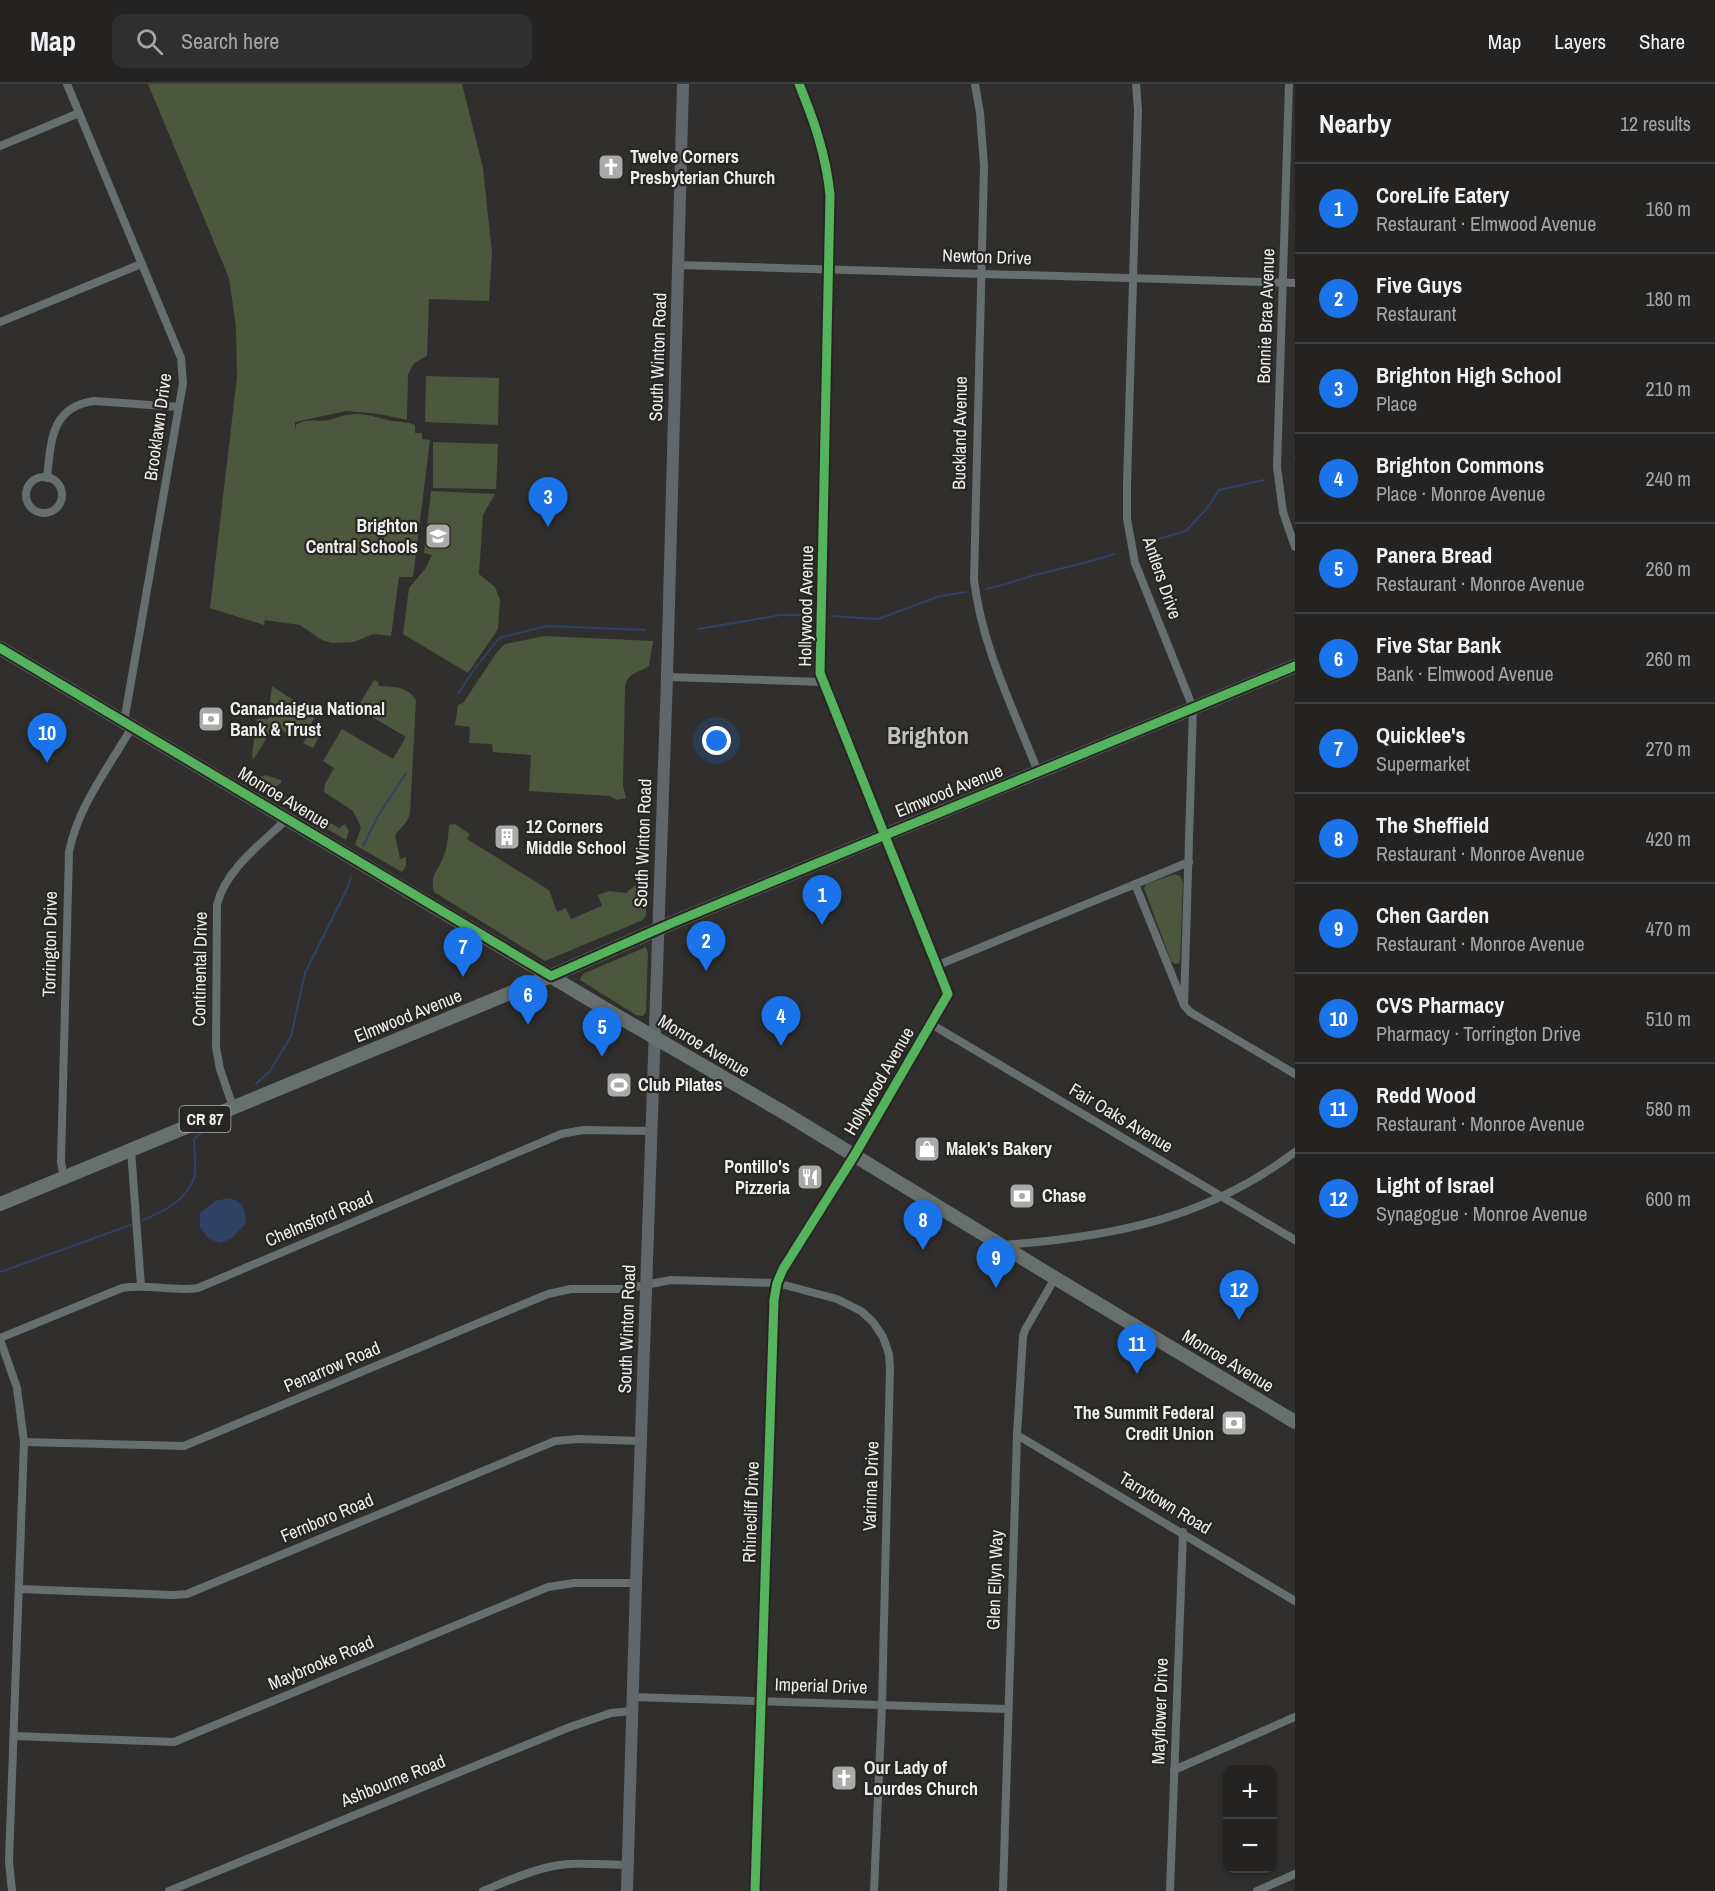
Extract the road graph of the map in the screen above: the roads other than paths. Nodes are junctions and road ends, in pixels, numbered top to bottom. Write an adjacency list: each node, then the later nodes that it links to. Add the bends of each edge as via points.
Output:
1 (67, 84): 7 (street, Brooklawn Drive)
2 (683, 84): 10 (main road, South Winton Road)
3 (799, 84): 11 (street, Hollywood Avenue, via 827,168)
4 (975, 84): 12 (street, Buckland Avenue, via 983,147)
5 (1136, 84): 13 (street, Antlers Drive)
6 (1289, 84): 14 (street, Bonnie Brae Avenue)
7 (79, 113): 8 (street); 9 (street, Brooklawn Drive)
8 (0, 146)
9 (141, 264): 16 (street); 17 (street, Brooklawn Drive, via 181,358)
10 (678, 266): 11 (street, Newton Drive); 22 (main road, South Winton Road)
11 (829, 269): 12 (street, Newton Drive); 23 (street, Hollywood Avenue, via 820,654)
12 (980, 274): 13 (street, Newton Drive); 26 (street, Buckland Avenue, via 974,580 989,647)
13 (1132, 278): 14 (street, Newton Drive); 24 (street, Antlers Drive, via 1127,519 1137,569)
14 (1283, 283): 15 (street, Newton Drive); 19 (street, Bonnie Brae Avenue, via 1277,467 1283,512)
15 (1295, 283)
16 (0, 322)
17 (179, 406): 18 (street, via 94,400 74,406 60,418 54,432); 25 (street, Brooklawn Drive)
18 (47, 478): 18 (street, via 31,483 26,493 28,504 41,513 58,506 62,495 57,484)
19 (1295, 547)
20 (0, 648): 25 (main road, Monroe Avenue)
21 (1295, 666): 24 (main road, Elmwood Avenue / CR 87)
22 (667, 677): 23 (street); 31 (main road, South Winton Road)
23 (823, 682): 28 (street, Hollywood Avenue)
24 (1193, 708): 26 (main road, Elmwood Avenue / CR 87); 29 (street, Antlers Drive)
25 (128, 724): 27 (main road, Monroe Avenue); 43 (street, Torrington Drive, via 76,823 69,852 61,1162)
26 (1038, 772): 28 (main road, Elmwood Avenue / CR 87)
27 (287, 819): 33 (main road, Monroe Avenue); 38 (street, Continental Drive, via 229,877 217,904 216,1047)
28 (885, 836): 31 (main road, Elmwood Avenue / CR 87); 32 (street, Hollywood Avenue)
29 (1189, 862): 30 (street); 34 (street, Antlers Drive)
30 (1135, 884): 32 (street); 34 (street)
31 (658, 929): 33 (main road, Elmwood Avenue / CR 87); 36 (main road, South Winton Road)
32 (938, 965): 35 (street, Hollywood Avenue, via 948,994)
33 (551, 976): 36 (main road, Monroe Avenue); 38 (main road, Elmwood Avenue / CR 87)
34 (1184, 1005): 37 (street)
35 (932, 1024): 42 (street, Hollywood Avenue); 44 (street, Fair Oaks Avenue)
36 (654, 1038): 39 (main road, South Winton Road); 42 (main road, Monroe Avenue)
37 (1295, 1074)
38 (233, 1107): 40 (main road, Elmwood Avenue / CR 87)
39 (652, 1131): 50 (main road, South Winton Road); 51 (street, Chelmsford Road, via 583,1130 561,1134 198,1288)
40 (131, 1150): 43 (main road, Elmwood Avenue / CR 87); 51 (street)
41 (1295, 1152): 44 (street)
42 (854, 1156): 47 (main road, Monroe Avenue); 49 (street, Rhinecliff Drive)
43 (64, 1178): 45 (main road, Elmwood Avenue / CR 87)
44 (1221, 1197): 46 (street, Fair Oaks Avenue); 47 (street, via 1122,1231)
45 (0, 1204)
46 (1295, 1240)
47 (1004, 1245): 48 (main road, Monroe Avenue)
48 (1055, 1278): 53 (main road, Monroe Avenue); 54 (street, Glen Ellyn Way, via 1023,1336)
49 (777, 1283): 50 (street, Varinna Drive, via 670,1280); 62 (street, Rhinecliff Drive); 63 (street, Varinna Drive, via 851,1305 878,1329 889,1354)
50 (646, 1284): 55 (main road, South Winton Road); 56 (street, Penarrow Road, via 548,1294 184,1446)
51 (141, 1286): 52 (street, Chelmsford Road, via 114,1291)
52 (0, 1339): 56 (street, via 17,1388)
53 (1295, 1422)
54 (1017, 1435): 57 (street, Tarrytown Road); 64 (street, Glen Ellyn Way)
55 (641, 1441): 58 (main road, South Winton Road); 59 (street, Fernboro Road, via 555,1441 188,1594)
56 (24, 1442): 59 (street)
57 (1183, 1532): 60 (street, Tarrytown Road); 68 (street, Mayflower Drive)
58 (636, 1583): 61 (main road, South Winton Road); 67 (street, Maybrooke Road, via 548,1587 174,1742)
59 (19, 1589): 67 (street)
60 (1295, 1600)
61 (633, 1697): 62 (street, Imperial Drive); 65 (main road, South Winton Road)
62 (762, 1701): 63 (street, Imperial Drive); 75 (street, Rhinecliff Drive)
63 (882, 1705): 64 (street, Imperial Drive); 76 (street, Varinna Drive)
64 (1007, 1709): 77 (street, Glen Ellyn Way)
65 (632, 1711): 69 (main road, South Winton Road); 72 (street, Ashbourne Road, via 610,1713 570,1727)
66 (1295, 1717): 68 (street)
67 (14, 1736): 71 (street, via 9,1861)
68 (1174, 1770): 78 (street, Mayflower Drive)
69 (628, 1865): 73 (street, via 550,1866); 74 (main road, South Winton Road)
70 (1295, 1874): 79 (street)
71 (12, 1891)
72 (169, 1891)
73 (483, 1891)
74 (627, 1891)
75 (755, 1891)
76 (874, 1891)
77 (1003, 1891)
78 (1170, 1891)
79 (1257, 1891)

